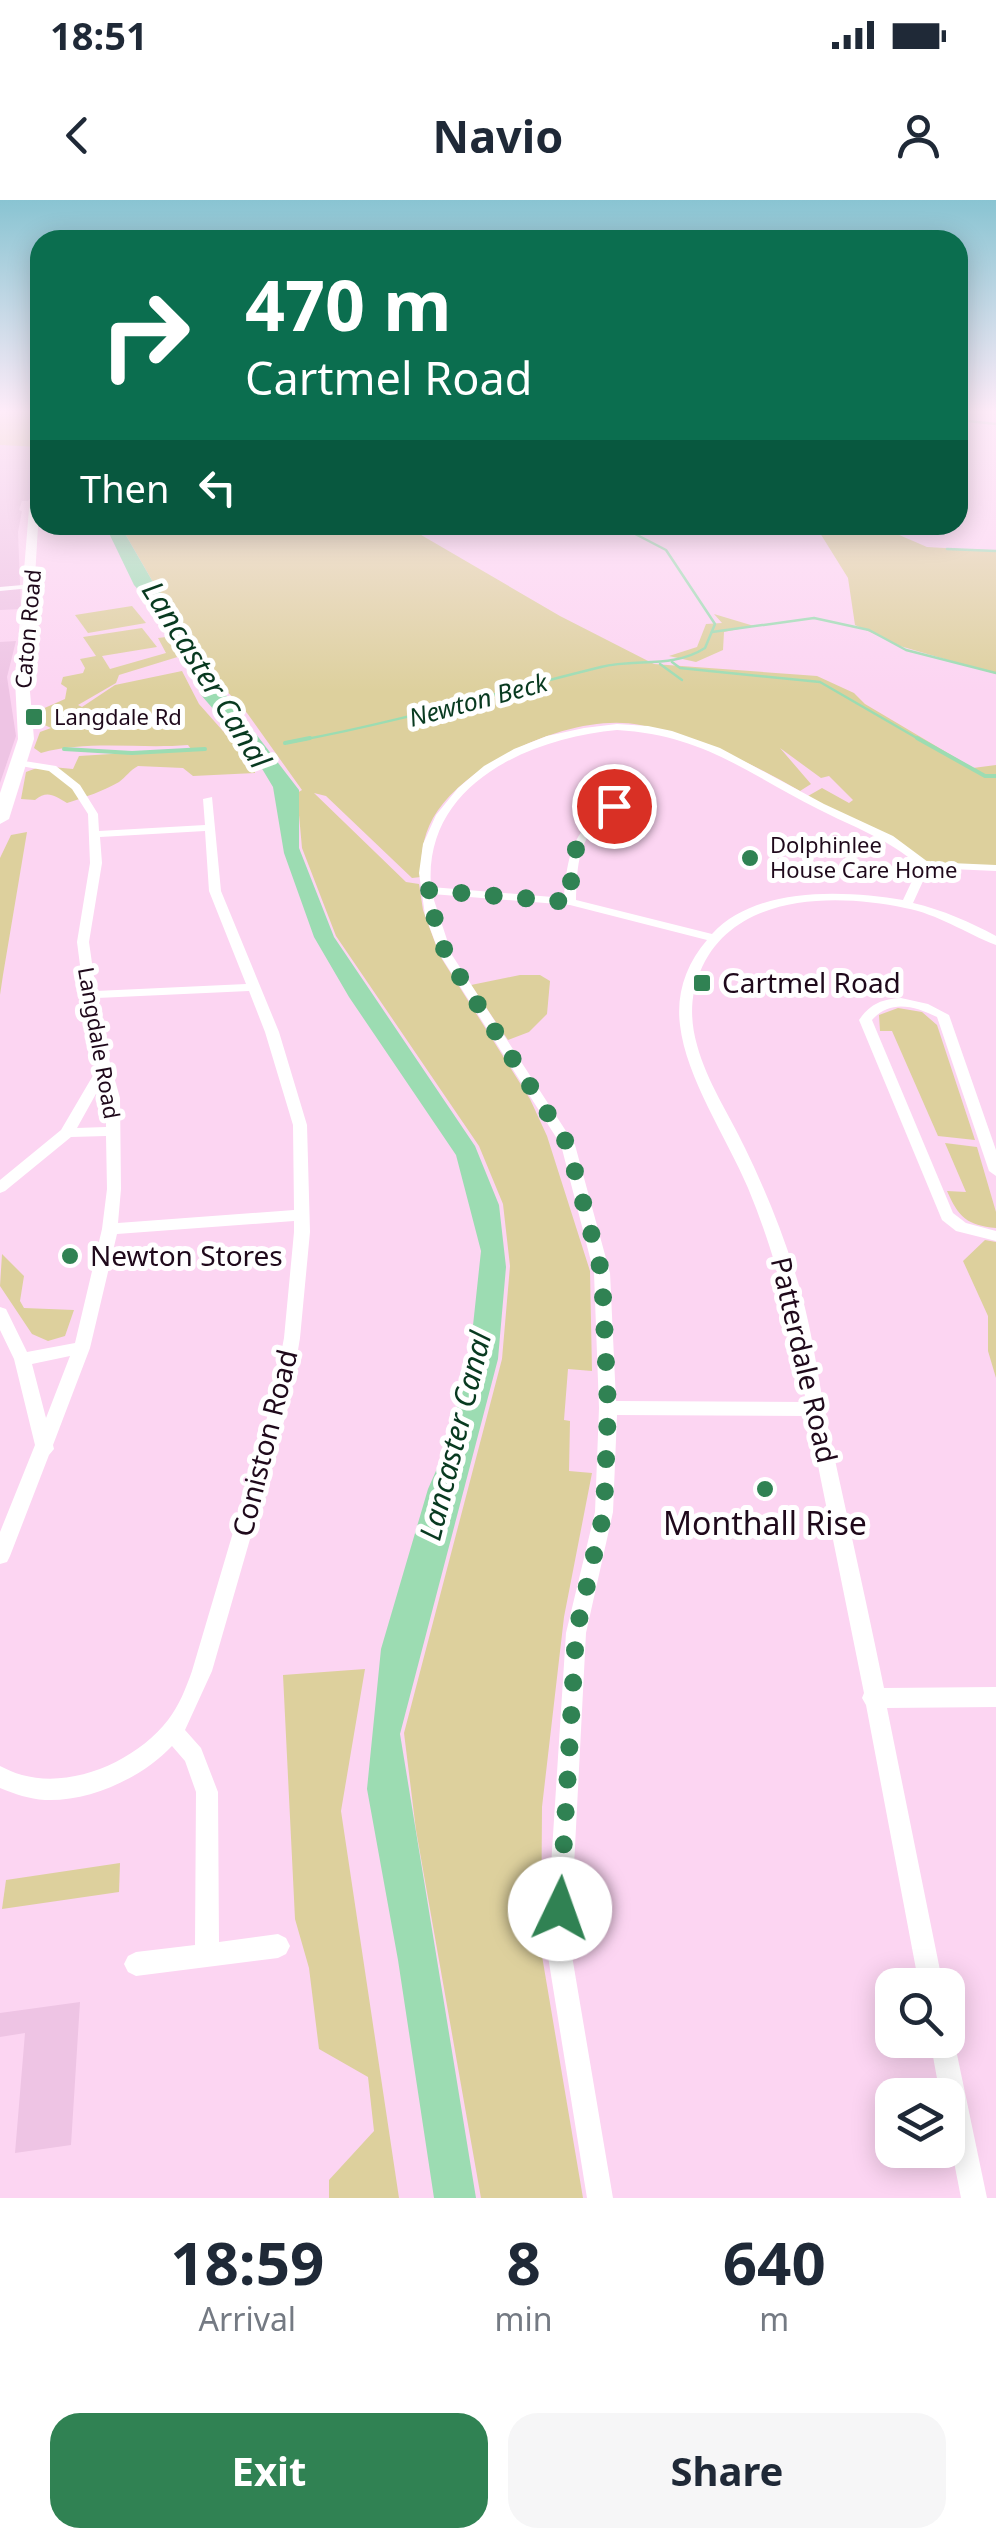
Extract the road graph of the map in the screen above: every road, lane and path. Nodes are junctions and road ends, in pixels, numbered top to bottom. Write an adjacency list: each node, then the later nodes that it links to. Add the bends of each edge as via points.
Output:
1 (34, 535): 2 (main road, Caton Road)
2 (31, 586): 3 (street); 4 (main road, Caton Road, via 22,680 26,739)
3 (0, 589)
4 (18, 763): 7 (main road, Caton Road); 9 (street, Langdale Road, via 52,768 76,786 93,814)
5 (620, 792): 13 (street, via 629,798 589,823 576,840)
6 (208, 799): 8 (street, Coniston Road)
7 (0, 819)
8 (208, 828): 9 (street); 17 (street, Coniston Road, via 214,892)
9 (94, 834): 18 (street, Langdale Road, via 96,864 83,942)
10 (925, 866): 11 (street); 12 (street, via 908,849 741,759 644,728 606,728 530,747 470,782 431,836); 14 (street)
11 (996, 868)
12 (426, 890): 13 (street); 30 (street, via 446,955 568,1145 602,1274)
13 (570, 902): 15 (street)
14 (907, 904): 15 (street, via 799,899 755,911); 16 (street)
15 (712, 938): 31 (street, Patterdale Road, via 689,981 686,1026 694,1059 787,1270)
16 (996, 940)
17 (254, 987): 18 (street); 24 (street, Coniston Road, via 300,1125)
18 (90, 995): 19 (street, Langdale Road)
19 (103, 1070): 20 (street, Langdale Road); 21 (street)
20 (114, 1130): 21 (street, Langdale Road); 25 (street, Langdale Road)
21 (68, 1133): 23 (street)
22 (996, 1171): 26 (street, via 943,1015 906,1002 867,1014 947,1216)
23 (0, 1188)
24 (301, 1215): 25 (street); 36 (street, Coniston Road, via 280,1404 202,1671)
25 (110, 1229): 28 (street, Langdale Road)
26 (996, 1236)
27 (0, 1313): 29 (street)
28 (82, 1348): 29 (street); 32 (street, Langdale Road)
29 (22, 1359): 32 (street)
30 (608, 1408): 31 (street); 43 (street, via 604,1512 576,1633 558,1944)
31 (815, 1409): 35 (street, Patterdale Road)
32 (45, 1448): 33 (street, Langdale Road)
33 (0, 1556)
34 (996, 1697): 35 (street)
35 (872, 1698): 41 (street, Patterdale Road)
36 (172, 1730): 37 (street, via 133,1762 70,1788 38,1790); 39 (street, via 193,1755 207,1792)
37 (0, 1778)
38 (278, 1946): 39 (street)
39 (207, 1954): 40 (street)
40 (136, 1964)
41 (927, 1968)
42 (946, 2058): 44 (street)
43 (600, 2198)
44 (974, 2198)

